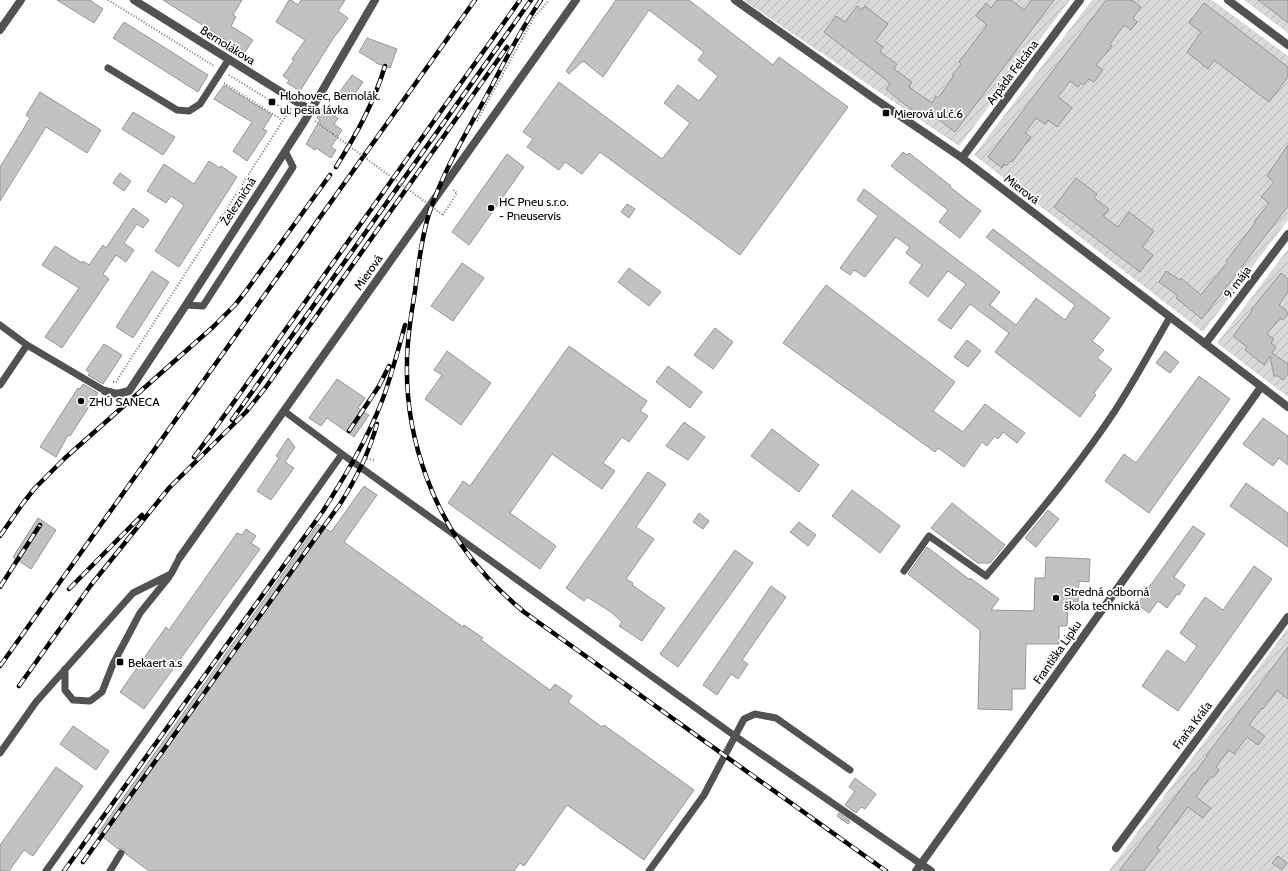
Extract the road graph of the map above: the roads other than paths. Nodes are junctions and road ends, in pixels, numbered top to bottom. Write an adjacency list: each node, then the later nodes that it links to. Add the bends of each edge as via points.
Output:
1 (21, 0): 8 (street)
2 (134, 0): 10 (street, Bernolákova)
3 (375, 0): 12 (street, Železničná)
4 (576, 0): 25 (street, Mierová)
5 (736, 0): 14 (street, Mierová)
6 (1080, 0): 14 (street, Arpáda Felcána)
7 (1228, 0): 9 (street)
8 (0, 30)
9 (1288, 45)
10 (229, 59): 11 (lane, via 200,104 189,111 176,110); 12 (street, Bernolákova)
11 (108, 68)
12 (310, 110): 13 (street, Železničná)
13 (285, 151): 16 (street, Železničná); 16 (lane, via 292,167 288,174 203,306)
14 (962, 158): 17 (street, Mierová)
15 (1288, 234): 19 (street, 9. mája)
16 (186, 305): 23 (street, Železničná, via 129,391 117,394)
17 (1170, 317): 19 (street, Mierová); 28 (lane, via 1129,390 1074,470 986,576 929,536)
18 (0, 326): 20 (lane)
19 (1205, 344): 22 (street, Mierová)
20 (27, 345): 21 (lane); 23 (lane)
21 (0, 384)
22 (1262, 387): 24 (street, Mierová); 37 (street, Františka Lipku)
23 (105, 391)
24 (1288, 407)
25 (284, 411): 26 (lane); 27 (street, Mierová)
26 (342, 454): 32 (lane); 38 (lane)
27 (180, 557): 29 (lane)
28 (904, 571)
29 (171, 574): 31 (lane, via 133,593); 31 (lane, via 140,613 113,664 102,692 90,701 73,700 65,690)
30 (1288, 617): 35 (street, Fraňa Kráľa)
31 (65, 669): 33 (lane, via 36,702)
32 (735, 736): 34 (lane, via 744,719 756,714 776,718); 37 (lane); 40 (lane, via 704,795)
33 (0, 752)
34 (850, 770)
35 (1116, 848)
36 (121, 854): 39 (lane)
37 (919, 868): 41 (street)
38 (46, 871)
39 (110, 871)
40 (649, 871)
41 (931, 871)

